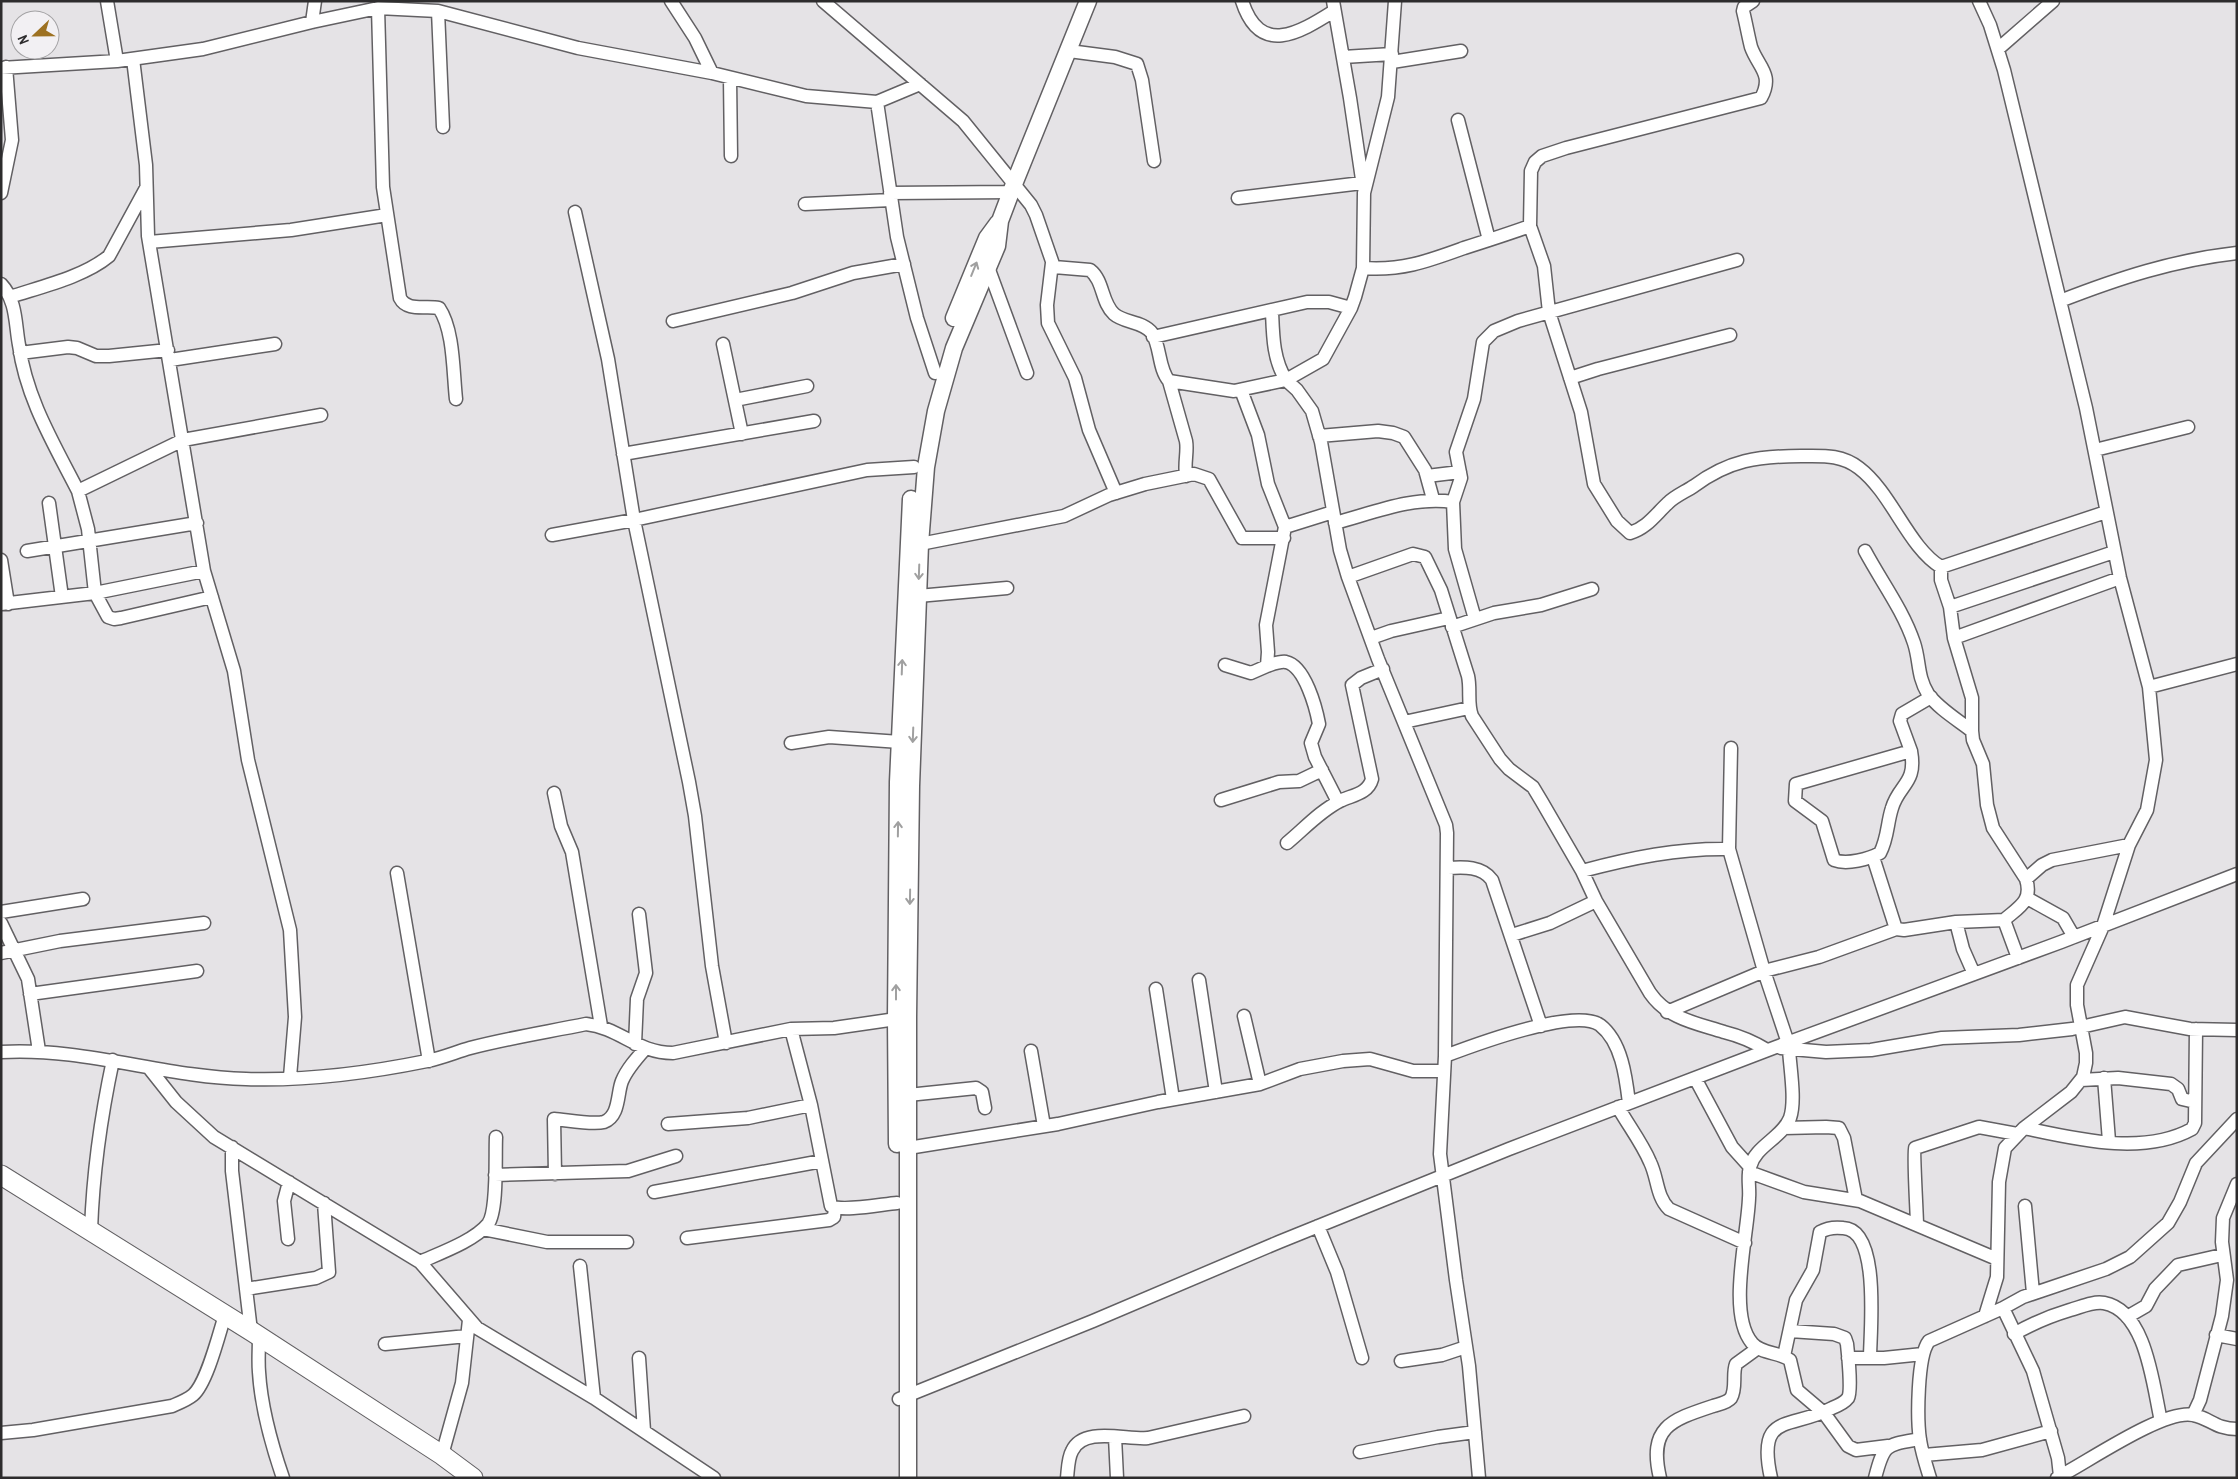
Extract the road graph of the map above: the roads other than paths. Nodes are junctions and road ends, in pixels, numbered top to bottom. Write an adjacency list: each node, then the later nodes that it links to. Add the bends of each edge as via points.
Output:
1 (107, 1): 21 (street)
2 (315, 1): 14 (street)
3 (671, 1): 23 (street, via 696,38)
4 (823, 1): 25 (street)
5 (1088, 1): 16 (main road)
6 (1242, 1): 11 (street, via 1255,28 1273,35 1305,30)
7 (1395, 1): 19 (street)
8 (1753, 1): 41 (street, via 1744,7 1744,12 1752,47 1766,75 1761,98 1542,156 1532,171)
9 (1979, 1): 15 (street)
10 (2053, 1): 15 (street)
11 (1334, 6): 18 (street)
12 (378, 8): 13 (street); 14 (street); 39 (street, via 383,187)
13 (438, 11): 23 (street, via 578,48); 28 (street)
14 (312, 22): 20 (street, via 203,50)
15 (1998, 49): 52 (street)
16 (1069, 51): 30 (street, via 1115,56 1137,64); 32 (main road)
17 (1462, 51): 19 (street)
18 (1343, 57): 19 (street); 33 (street)
19 (1392, 58): 33 (street, via 1382,127)
20 (133, 59): 21 (street); 31 (street)
21 (117, 61): 22 (street)
22 (4, 68): 34 (street, via 12,140)
23 (712, 72): 24 (street)
24 (730, 78): 26 (street, via 806,96); 29 (street)
25 (920, 84): 26 (street); 32 (street, via 963,121)
26 (878, 102): 35 (street)
27 (1458, 120): 42 (street)
28 (443, 127)
29 (731, 156)
30 (1154, 161)
31 (147, 187): 43 (street); 51 (street, via 108,256 101,262 64,279)
32 (1012, 188): 35 (street); 40 (main road); 46 (street, via 1036,215)
33 (1363, 188): 36 (street); 49 (street)
34 (1, 193)
35 (891, 196): 37 (street); 47 (street)
36 (1238, 198)
37 (804, 204)
38 (575, 212): 79 (street, via 608,359)
39 (387, 215): 43 (street, via 291,230); 70 (street, via 403,304 407,307 439,308 443,313 449,332)
40 (1000, 221): 48 (main road, via 997,246); 63 (main road, one-way to 40, via 976,263 987,238)
41 (1530, 226): 42 (street); 55 (street, via 1544,266)
42 (1489, 240): 49 (street, via 1411,266)
43 (149, 242): 62 (street)
44 (2237, 253): 52 (street, via 2155,267)
45 (1738, 260): 55 (street)
46 (1052, 263): 58 (street, via 1058,268 1090,270 1098,278 1114,315 1145,327); 85 (street, via 1048,323 1076,378 1089,430)
47 (904, 264): 56 (street, via 853,273 792,292); 63 (street)
48 (988, 267): 64 (street); 96 (main road, via 954,348 940,394 926,467)
49 (1363, 268): 53 (street)
50 (1, 284): 51 (street)
51 (10, 297): 61 (street, via 16,315)
52 (2060, 301): 78 (street)
53 (1351, 308): 54 (street, via 1317,300); 66 (street, via 1324,359)
54 (1272, 311): 58 (street); 66 (street, via 1277,364)
55 (1549, 312): 65 (street); 81 (street, via 1494,331 1483,342 1474,398 1457,446)
56 (673, 321)
57 (1730, 335): 65 (street)
58 (1154, 337): 67 (street)
59 (276, 344): 62 (street)
60 (723, 344): 71 (street)
61 (20, 353): 62 (street, via 68,347 96,356); 84 (street, via 35,406)
62 (169, 355): 77 (street)
63 (935, 373): 80 (main road, via 924,409)
64 (1027, 373)
65 (1570, 378): 102 (street, via 1581,412 1594,484 1617,521 1630,533 1644,526 1673,498 1730,464 1765,457 1825,456 1847,460 1864,472 1920,546)
66 (1286, 380): 69 (street); 76 (street, via 1312,411)
67 (1168, 381): 69 (street, via 1226,391); 82 (street, via 1186,441)
68 (807, 386): 71 (street)
69 (1241, 390): 93 (street, via 1258,435 1268,484)
70 (456, 399)
71 (735, 400): 75 (street)
72 (321, 415): 77 (street)
73 (814, 421): 75 (street)
74 (2188, 427): 78 (street)
75 (742, 434): 79 (street)
76 (1319, 436): 83 (street, via 1378,431 1398,435 1407,441); 90 (street)
77 (183, 440): 84 (street); 92 (street)
78 (2095, 450): 89 (street)
79 (623, 454): 91 (street)
80 (914, 467): 91 (street, via 867,470); 127 (main road, one-way to 80)
81 (1460, 472): 83 (street); 87 (street, via 1460,484)
82 (1186, 476): 85 (street); 93 (street, via 1201,475 1209,479 1242,538)
83 (1428, 476): 86 (street)
84 (78, 490): 95 (street)
85 (1116, 493): 96 (street, via 1064,516)
86 (1433, 499): 87 (street); 90 (street)
87 (1453, 502): 114 (street, via 1456,558)
88 (49, 503): 97 (street)
89 (2106, 512): 100 (street); 102 (street)
90 (1334, 517): 93 (street); 104 (street)
91 (634, 520): 94 (street); 175 (street, via 692,799 712,966)
92 (196, 523): 95 (street); 103 (street)
93 (1284, 533): 120 (street, via 1266,625)
94 (552, 535)
95 (89, 540): 97 (street); 108 (street)
96 (920, 544): 109 (main road, one-way to 109)
97 (55, 546): 98 (street); 110 (street)
98 (26, 551)
99 (1864, 551): 123 (street, via 1904,620 1914,644 1918,672)
100 (2114, 552): 105 (street); 113 (street)
101 (1, 560): 112 (street)
102 (1941, 567): 113 (street, via 1941,580)
103 (204, 571): 108 (street); 111 (street)
104 (1348, 577): 115 (street, via 1420,554 1431,566); 116 (street)
105 (2120, 578): 117 (street); 122 (street)
106 (1007, 588): 109 (street)
107 (1592, 589): 114 (street, via 1541,605)
108 (96, 593): 110 (street); 111 (street, via 108,617 114,619)
109 (918, 596): 168 (main road, one-way to 168)
110 (62, 597): 112 (street)
111 (212, 597): 186 (street, via 234,671 248,760 290,930 295,1017)
112 (5, 604)
113 (1950, 607): 117 (street)
114 (1475, 619): 115 (street)
115 (1450, 623): 116 (street, via 1391,631); 124 (street, via 1468,676)
116 (1370, 638): 121 (street)
117 (1954, 638): 126 (street, via 1973,705)
118 (2237, 664): 122 (street)
119 (1225, 665): 120 (street, via 1251,673)
120 (1267, 666): 131 (street, via 1289,663 1308,687 1319,724 1311,744)
121 (1382, 669): 125 (street); 134 (street, via 1352,685 1372,779 1360,793)
122 (2149, 687): 136 (street, via 2156,745 2154,772 2147,810)
123 (1931, 698): 126 (street); 130 (street, via 1902,714 1900,721)
124 (1469, 708): 125 (street); 140 (street, via 1500,759 1533,787)
125 (1404, 722): 139 (street, via 1446,825)
126 (1972, 731): 143 (street, via 1983,764 1992,828)
127 (900, 742): 128 (street, via 829,736); 168 (main road, one-way to 127)
128 (791, 743)
129 (1731, 748): 137 (street)
130 (1911, 751): 138 (street, via 1914,764 1911,775 1894,802 1884,846); 138 (street, via 1796,784 1795,801 1822,821 1834,860)
131 (1322, 770): 133 (street, via 1299,781 1279,782); 134 (street)
132 (554, 793): 169 (street, via 558,818 572,852)
133 (1221, 800)
134 (1338, 802): 135 (street)
135 (1287, 843)
136 (2129, 845): 143 (street, via 2052,860); 153 (street)
137 (1729, 849): 140 (street, via 1676,850); 161 (street)
138 (1873, 857): 154 (street)
139 (1448, 868): 155 (street, via 1471,868 1489,876); 181 (street)
140 (1582, 871): 146 (street)
141 (397, 873): 183 (street)
142 (2237, 874): 153 (street)
143 (2026, 879): 144 (street, via 2030,889)
144 (2027, 898): 149 (street); 156 (street, via 2063,918)
145 (83, 899): 147 (street)
146 (1596, 901): 155 (street, via 1554,921); 166 (street, via 1650,993)
147 (1, 912)
148 (639, 914): 176 (street, via 646,973 636,999)
149 (2004, 920): 150 (street); 159 (street)
150 (1956, 922): 154 (street); 162 (street)
151 (204, 923): 157 (street, via 60,941)
152 (1, 924): 157 (street)
153 (2103, 926): 156 (street); 171 (street, via 2077,985)
154 (1896, 929): 161 (street, via 1819,957)
155 (1512, 935): 170 (street)
156 (2074, 937): 159 (street)
157 (16, 950): 158 (street); 165 (street, via 28,979)
158 (1, 953)
159 (2018, 958): 162 (street)
160 (197, 971): 165 (street)
161 (1764, 971): 166 (street); 177 (street)
162 (1974, 974): 177 (street)
163 (1199, 980): 191 (street)
164 (1156, 988): 193 (street)
165 (30, 994): 178 (street)
166 (1667, 1012): 177 (street, via 1685,1021)
167 (1244, 1016): 190 (street)
168 (902, 1018): 172 (street, via 834,1028); 192 (main road); 219 (main road)
169 (601, 1026): 176 (street); 183 (street, via 576,1026 470,1048)
170 (1541, 1026): 181 (street); 196 (street, via 1580,1020 1600,1025 1612,1041 1623,1067)
171 (2081, 1027): 173 (street, via 2126,1017); 177 (street, via 2019,1036 1942,1038 1857,1051); 189 (street, via 2086,1063)
172 (791, 1029): 175 (street); 195 (street)
173 (2196, 1029): 174 (street); 194 (street)
174 (2237, 1030)
175 (726, 1043): 176 (street, via 673,1053 660,1053)
176 (640, 1046): 211 (street, via 622,1082 616,1108 608,1119 603,1122 554,1119)
177 (1780, 1047): 187 (street); 201 (street, via 1792,1110)
178 (39, 1051): 180 (street); 182 (street)
179 (1032, 1051): 200 (street)
180 (1, 1052)
181 (1445, 1056): 185 (street)
182 (113, 1060): 184 (street); 225 (street, via 92,1196)
183 (429, 1061): 186 (street, via 350,1074)
184 (150, 1068): 186 (street, via 245,1079); 205 (street, via 176,1102 214,1137)
185 (1444, 1071): 190 (street, via 1412,1071 1381,1061 1357,1060 1310,1066); 213 (street, via 1440,1135)
186 (290, 1077)
187 (1695, 1078): 196 (street); 209 (street, via 1732,1147)
188 (2104, 1078): 189 (street); 194 (street, via 2171,1084 2178,1088 2182,1099); 204 (street)
189 (2081, 1080): 202 (street)
190 (1260, 1084): 191 (street)
191 (1216, 1092): 193 (street)
192 (908, 1095): 197 (street, via 976,1088 982,1092); 206 (main road)
193 (1173, 1100): 200 (street)
194 (2195, 1102): 204 (street, via 2194,1123 2186,1132 2156,1142)
195 (811, 1105): 199 (street, via 748,1118); 208 (street)
196 (1623, 1105): 213 (street); 229 (street, via 1650,1162 1664,1205)
197 (985, 1108)
198 (2237, 1118): 236 (street, via 2201,1156 2168,1223 2142,1248 2106,1269)
199 (668, 1124)
200 (1044, 1126): 206 (street)
201 (1784, 1128): 209 (street, via 1758,1153); 217 (street, via 1839,1128 1844,1138)
202 (2021, 1131): 204 (street); 222 (street, via 1979,1127 1914,1148); 231 (street, via 2005,1148 2002,1158)
203 (496, 1137): 210 (street)
204 (2109, 1142)
205 (232, 1147): 214 (street); 235 (street)
206 (908, 1148): 258 (main road)
207 (676, 1156): 211 (street, via 628,1171)
208 (822, 1161): 216 (street); 221 (street, via 830,1202)
209 (1749, 1170): 217 (street, via 1804,1192); 229 (street, via 1750,1197)
210 (494, 1174): 211 (street); 224 (street, via 494,1211)
211 (555, 1174)
212 (1, 1176): 225 (highway)
213 (1442, 1176): 223 (street); 249 (street)
214 (289, 1182): 218 (street); 227 (street, via 284,1207)
215 (2237, 1184): 230 (street, via 2223,1218)
216 (654, 1192)
217 (1856, 1200): 222 (street)
218 (324, 1203): 232 (street); 235 (street, via 329,1272 316,1278)
219 (898, 1203): 221 (street); 258 (main road)
220 (2025, 1206): 236 (street)
221 (836, 1208): 226 (street, via 834,1217 829,1220)
222 (1917, 1225): 231 (street)
223 (1318, 1226): 254 (street, via 1337,1272); 258 (street)
224 (483, 1229): 228 (street, via 547,1242); 232 (street)
225 (92, 1230): 238 (highway)
226 (687, 1238)
227 (288, 1240)
228 (627, 1242)
229 (1744, 1242): 250 (street, via 1739,1282 1741,1300 1748,1336)
230 (2222, 1255): 234 (street); 240 (street, via 2178,1265 2155,1289 2146,1306)
231 (1997, 1259): 239 (street, via 1995,1284)
232 (420, 1262): 241 (street)
233 (580, 1266): 259 (street)
234 (2231, 1274): 245 (street)
235 (246, 1289): 243 (street)
236 (2033, 1293): 237 (street)
237 (2002, 1308): 239 (street); 244 (street)
238 (225, 1315): 243 (highway); 268 (street, via 202,1385 183,1402)
239 (1985, 1316): 251 (street, via 1929,1340)
240 (2127, 1317): 244 (street, via 2105,1303 2097,1303 2043,1319); 263 (street, via 2134,1324 2143,1345)
241 (469, 1320): 246 (street); 259 (street, via 477,1328)
242 (1790, 1331): 252 (street); 255 (street, via 1842,1335 1847,1344); 256 (street, via 1796,1300 1816,1261 1820,1232 1837,1227 1852,1230 1861,1240 1870,1262)
243 (255, 1334): 273 (highway); 276 (street, via 261,1389)
244 (2014, 1334): 266 (street, via 2033,1371)
245 (2216, 1335): 247 (street); 261 (street, via 2202,1395)
246 (468, 1336): 248 (street); 273 (street, via 462,1383)
247 (2237, 1339)
248 (385, 1344)
249 (1466, 1347): 257 (street, via 1442,1355); 267 (street)
250 (1758, 1348): 252 (street); 284 (street, via 1736,1364 1734,1392 1728,1400 1675,1421 1664,1429 1657,1453)
251 (1923, 1354): 256 (street); 270 (street)
252 (1784, 1356): 260 (street, via 1792,1364 1796,1390)
253 (639, 1358): 265 (street)
254 (1362, 1358)
255 (1848, 1358): 256 (street); 260 (street, via 1850,1394)
256 (1870, 1358)
257 (1401, 1361)
258 (904, 1397): 279 (main road); 280 (main road)
259 (594, 1398): 265 (street)
260 (1824, 1412): 271 (street, via 1848,1446 1856,1450); 285 (street, via 1786,1423 1774,1430 1768,1450)
261 (2193, 1415): 263 (street); 264 (street, via 2222,1428)
262 (1244, 1416): 269 (street, via 1148,1438)
263 (2161, 1421): 275 (street)
264 (2237, 1429)
265 (644, 1431): 278 (street)
266 (2051, 1431): 274 (street, via 1982,1450); 275 (street)
267 (1475, 1432): 272 (street); 283 (street)
268 (1, 1433)
269 (1115, 1437): 281 (street, via 1083,1439 1072,1451); 282 (street)
270 (1920, 1439): 271 (street); 274 (street)
271 (1888, 1446): 286 (street, via 1883,1451)
272 (1360, 1452)
273 (442, 1455): 277 (highway)
274 (1924, 1455): 287 (street)
275 (2059, 1477)
276 (283, 1478)
277 (473, 1478)
278 (714, 1478)
279 (899, 1478)
280 (908, 1478)
281 (1067, 1478)
282 (1116, 1478)
283 (1479, 1478)
284 (1660, 1478)
285 (1771, 1478)
286 (1875, 1478)
287 (1930, 1478)

